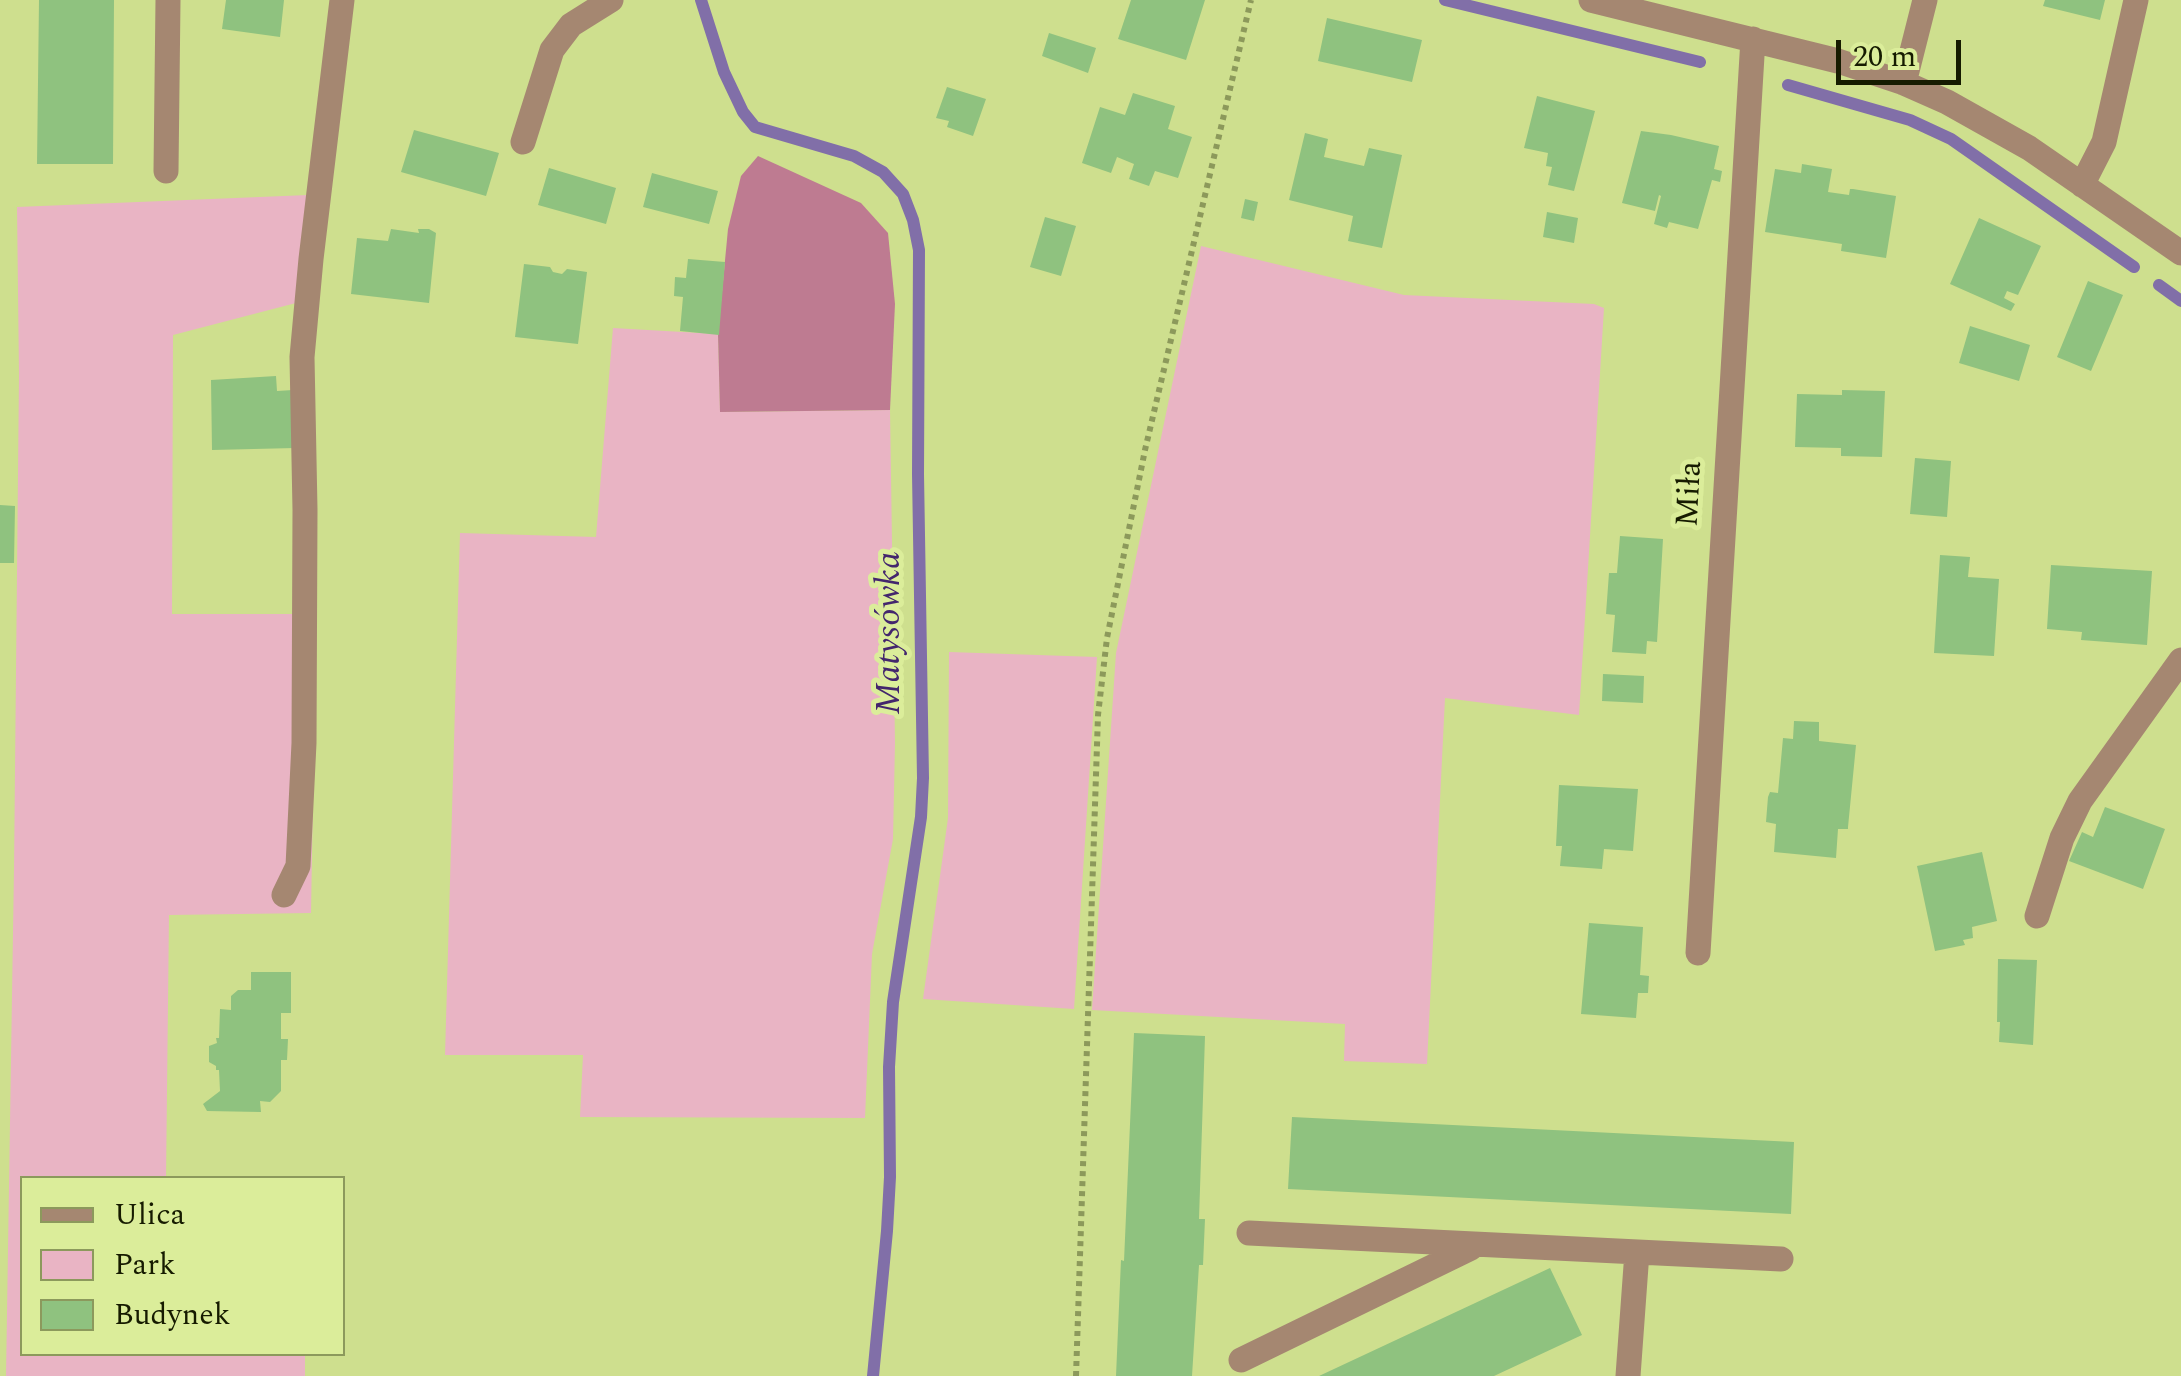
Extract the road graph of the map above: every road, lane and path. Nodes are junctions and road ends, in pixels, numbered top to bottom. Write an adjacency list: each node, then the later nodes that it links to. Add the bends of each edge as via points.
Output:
1 (168, 0): 11 (street)
2 (342, 0): 15 (street, via 302,357 304,743 298,866)
3 (611, 0): 10 (street, via 571,25 552,50)
4 (1251, 0): 23 (path, via 1107,638 1098,714)
5 (1591, 0): 8 (street)
6 (1926, 0): 9 (street)
7 (2136, 0): 12 (street, via 2104,142)
8 (1754, 40): 9 (street); 17 (street, Miła)
9 (1904, 83): 12 (street, via 2028,148)
10 (523, 142)
11 (166, 171)
12 (2082, 185): 13 (street)
13 (2181, 253)
14 (2181, 660): 16 (street, via 2080,801)
15 (284, 895)
16 (2037, 916)
17 (1698, 953)
18 (1249, 1233): 19 (street)
19 (1476, 1246): 20 (street); 22 (street)
20 (1637, 1252): 21 (street); 24 (street)
21 (1782, 1259)
22 (1242, 1360)
23 (1076, 1376)
24 (1628, 1376)

